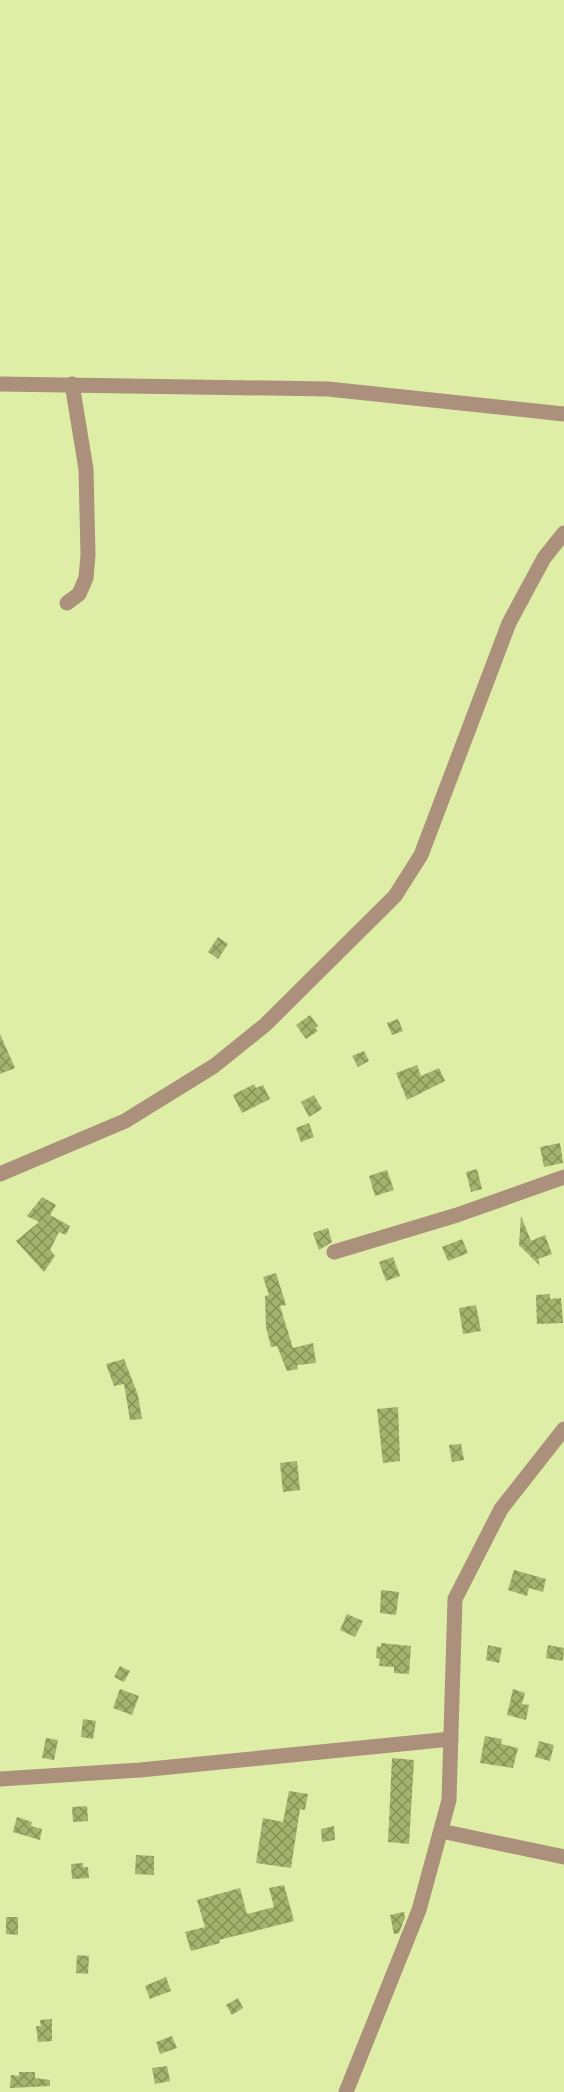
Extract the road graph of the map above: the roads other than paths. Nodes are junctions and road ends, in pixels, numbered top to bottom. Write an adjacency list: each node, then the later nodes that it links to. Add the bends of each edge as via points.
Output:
1 (0, 384): 2 (street)
2 (72, 384): 3 (street, via 328,388); 5 (street, via 86,470 88,555 86,578 79,594)
3 (564, 414)
4 (564, 533): 6 (street, via 544,558 508,623 421,855 395,896 281,1010 214,1066 125,1121)
5 (67, 603)
6 (0, 1174)
7 (564, 1177): 8 (street)
8 (334, 1252)
9 (564, 1429): 10 (street, via 501,1509 455,1599)
10 (451, 1739): 11 (street, via 140,1770); 12 (street, via 450,1800)
11 (0, 1779)
12 (441, 1831): 13 (street); 14 (street, via 418,1910)
13 (564, 1857)
14 (346, 2092)

